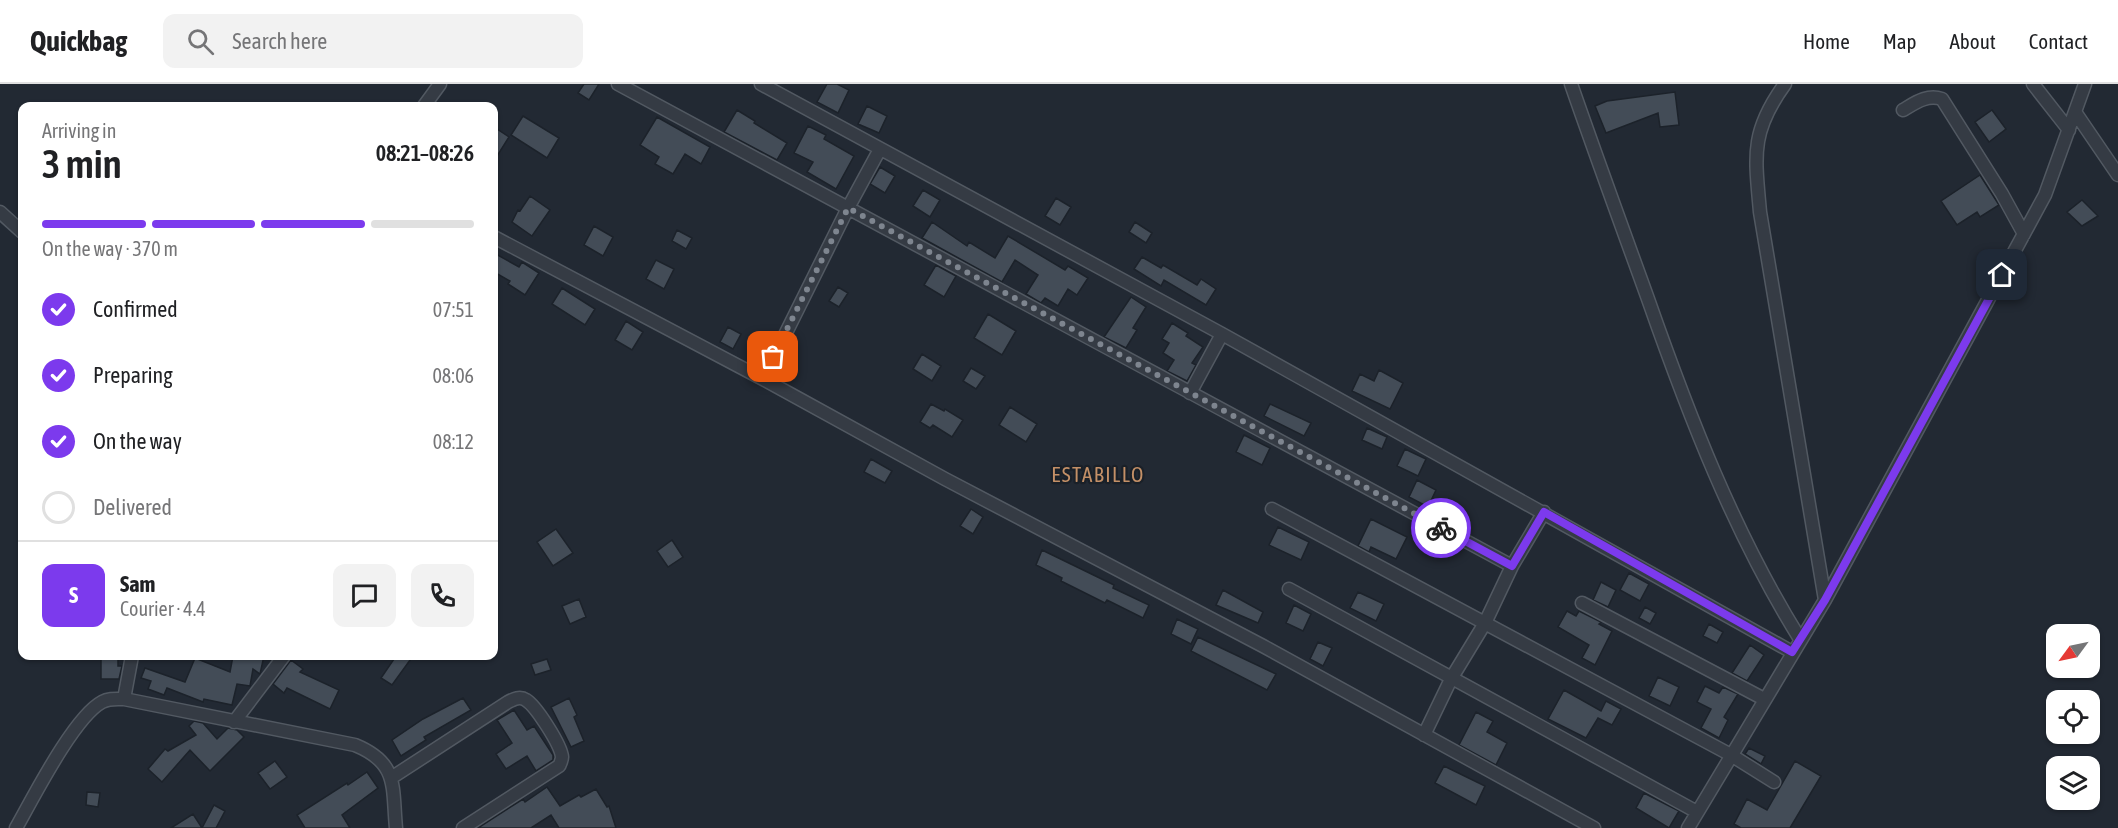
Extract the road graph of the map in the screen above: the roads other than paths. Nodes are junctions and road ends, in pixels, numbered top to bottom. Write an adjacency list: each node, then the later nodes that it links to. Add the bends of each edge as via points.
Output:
1 (440, 84): 8 (street)
2 (618, 84): 14 (street)
3 (761, 84): 12 (street)
4 (1571, 84): 29 (street, via 1697,429 1757,566)
5 (1785, 84): 26 (street, via 1760,128 1755,160 1760,212)
6 (2033, 84): 11 (street)
7 (2085, 84): 10 (street)
8 (427, 102)
9 (1903, 110): 17 (street, via 1926,98 1942,99)
10 (2075, 112): 11 (street); 13 (street)
11 (2069, 130): 17 (street, via 2045,195)
12 (880, 149): 14 (street); 19 (street)
13 (2118, 175)
14 (848, 208): 20 (street); 21 (street)
15 (0, 212): 16 (street)
16 (18, 228)
17 (2024, 234): 26 (street)
18 (498, 239): 20 (street)
19 (1222, 334): 21 (street); 23 (street)
20 (763, 379): 37 (street)
21 (1190, 393): 24 (street)
22 (1272, 509): 28 (street)
23 (1544, 512): 24 (street); 30 (street)
24 (1512, 566): 28 (street)
25 (1289, 589): 33 (street)
26 (1825, 600): 29 (street)
27 (1582, 603): 35 (street)
28 (1485, 623): 33 (street); 38 (street)
29 (1800, 639): 30 (street)
30 (1792, 652): 35 (street)
31 (131, 660): 34 (street)
32 (281, 660): 36 (street)
33 (1452, 679): 37 (street); 41 (street)
34 (124, 699): 36 (street); 42 (street, via 109,699 90,711 64,746)
35 (1764, 699): 38 (street)
36 (234, 722): 39 (street, via 355,745 383,761)
37 (1424, 735): 45 (street)
38 (1731, 755): 40 (street); 41 (street)
39 (391, 778): 43 (street); 44 (street, via 508,702 527,700 557,744 562,758 559,766)
40 (1774, 782)
41 (1697, 812): 46 (street)
42 (16, 828)
43 (396, 828)
44 (463, 828)
45 (1594, 828)
46 (1688, 828)

